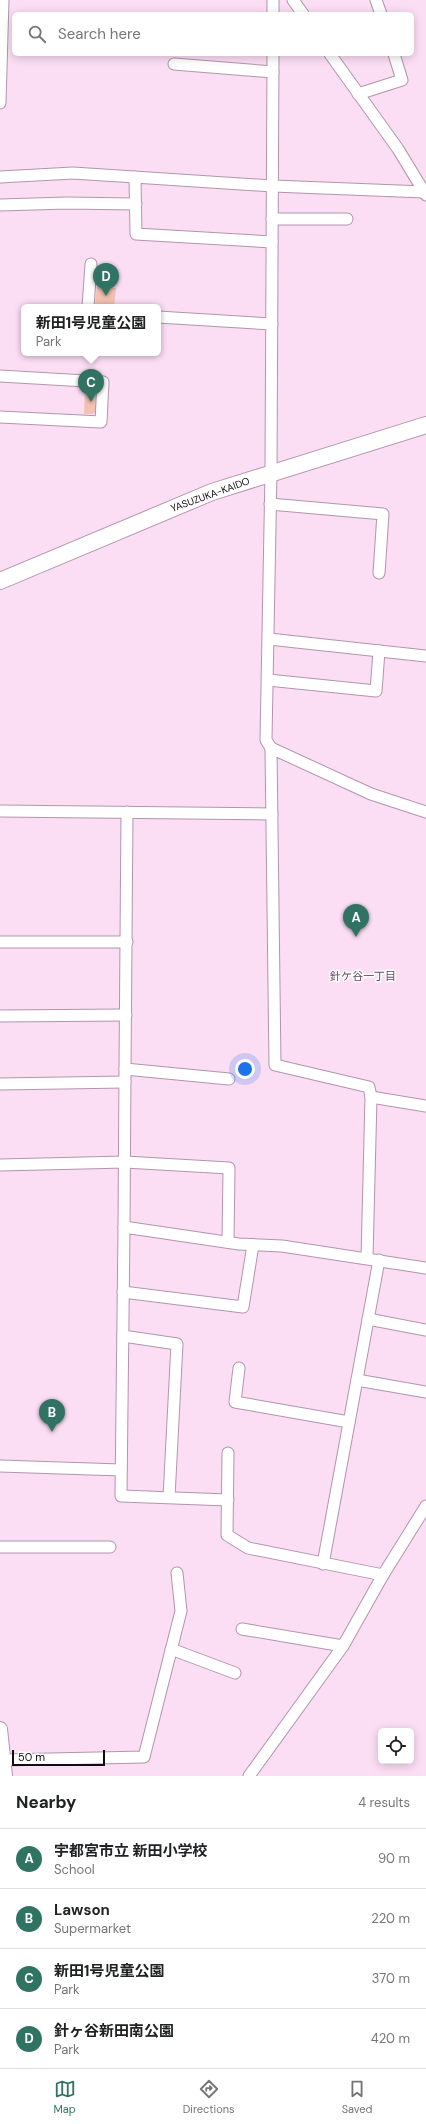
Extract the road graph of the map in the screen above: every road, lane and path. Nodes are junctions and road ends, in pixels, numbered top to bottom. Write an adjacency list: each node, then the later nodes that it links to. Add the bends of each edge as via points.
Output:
1 (3, 0): 14 (street)
2 (273, 0): 5 (street)
3 (293, 0): 6 (street)
4 (376, 0): 7 (street)
5 (273, 12)
6 (302, 12)
7 (380, 12)
8 (273, 56): 12 (street)
9 (331, 56): 13 (street)
10 (395, 56): 13 (street, via 402,80)
11 (174, 64): 12 (street)
12 (273, 72): 17 (street)
13 (358, 94): 18 (street, via 398,149)
14 (0, 103)
15 (135, 177): 16 (street, via 73,173); 17 (street); 19 (street)
16 (0, 178)
17 (272, 186): 18 (street); 21 (street)
18 (425, 194)
19 (136, 204): 20 (street, via 67,203); 23 (street, via 136,234)
20 (0, 206)
21 (272, 219): 22 (street); 23 (street)
22 (347, 219)
23 (272, 242): 27 (street)
24 (91, 264): 25 (street)
25 (88, 304)
26 (161, 317): 27 (street)
27 (272, 324): 31 (street)
28 (0, 376): 29 (street, via 103,382 101,422)
29 (0, 417)
30 (426, 425): 31 (main road, YASUZUKA-KAIDO)
31 (271, 472): 32 (street); 34 (main road, YASUZUKA-KAIDO, via 171,508)
32 (270, 504): 33 (street, via 384,514); 35 (street)
33 (379, 573)
34 (0, 581)
35 (269, 639): 36 (street); 38 (street)
36 (379, 651): 37 (street); 38 (street, via 376,691)
37 (426, 656)
38 (268, 680): 39 (street, via 266,740)
39 (272, 748): 42 (street, via 371,794); 43 (street)
40 (0, 811): 41 (street)
41 (127, 812): 43 (street); 45 (street)
42 (426, 812)
43 (272, 814): 52 (street, via 275,1065 369,1087)
44 (0, 942): 45 (street)
45 (127, 942): 46 (street)
46 (126, 1015): 47 (street); 48 (street)
47 (0, 1016)
48 (125, 1069): 49 (street); 50 (street)
49 (229, 1079)
50 (125, 1082): 51 (street); 54 (street)
51 (0, 1084)
52 (371, 1097): 53 (street); 59 (street)
53 (426, 1106)
54 (125, 1162): 55 (street); 56 (street); 57 (street, via 229,1168)
55 (0, 1165)
56 (124, 1227): 57 (street); 62 (street)
57 (228, 1242): 58 (street)
58 (253, 1245): 59 (street, via 282,1246); 62 (street, via 242,1307)
59 (367, 1258): 60 (street)
60 (379, 1260): 61 (street); 63 (street)
61 (426, 1268)
62 (123, 1292): 65 (street)
63 (368, 1319): 64 (street); 67 (street)
64 (426, 1330)
65 (123, 1336): 72 (street); 73 (street, via 177,1344)
66 (239, 1368): 69 (street, via 235,1402)
67 (357, 1380): 68 (street); 69 (street)
68 (426, 1392)
69 (349, 1422): 78 (street)
70 (228, 1453): 74 (street)
71 (0, 1466): 72 (street)
72 (121, 1470): 73 (street, via 121,1496)
73 (169, 1497): 74 (street)
74 (228, 1500): 78 (street, via 227,1535 248,1548)
75 (426, 1506): 80 (street)
76 (0, 1547): 77 (street)
77 (110, 1547)
78 (323, 1564): 80 (street)
79 (176, 1573): 83 (street, via 181,1611)
80 (383, 1575): 82 (street)
81 (242, 1630): 82 (street)
82 (343, 1646): 88 (street)
83 (171, 1649): 84 (street); 86 (street, via 144,1757)
84 (235, 1673)
85 (0, 1729): 86 (street)
86 (3, 1760): 87 (street)
87 (5, 1776)
88 (249, 1776)

